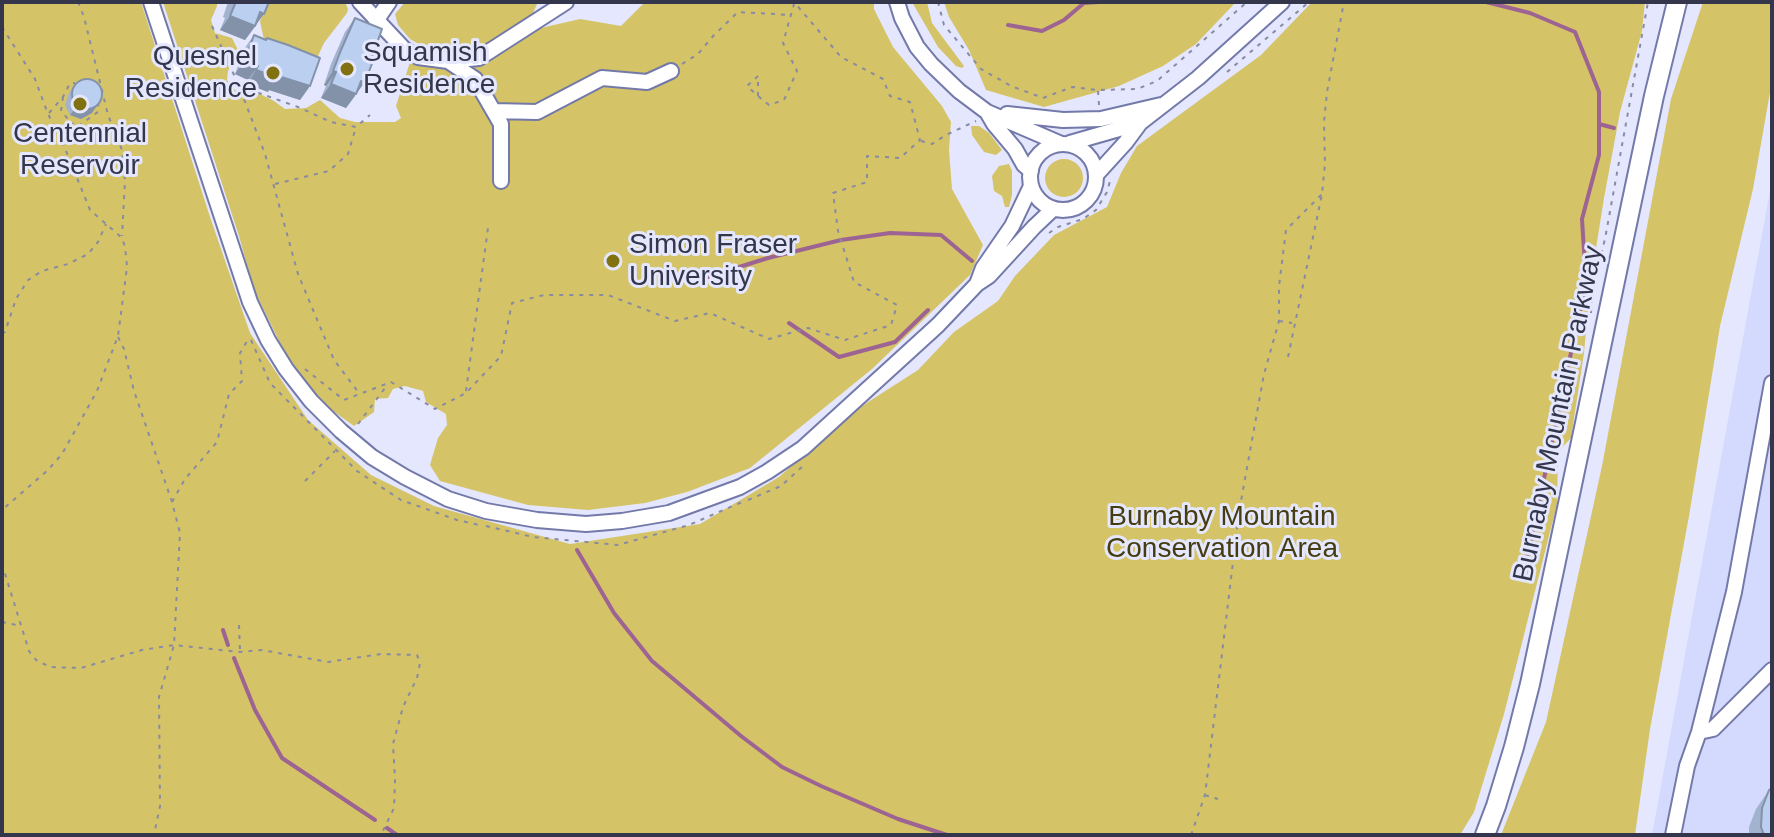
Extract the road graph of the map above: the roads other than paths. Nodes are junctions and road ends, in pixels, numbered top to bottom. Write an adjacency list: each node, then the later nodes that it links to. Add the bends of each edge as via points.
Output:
1 (151, 2): 20 (street, via 250,302 268,340 311,401 348,436 372,457 448,499 486,511 586,524 669,513 740,487 803,448)
2 (360, 2): 8 (street)
3 (389, 2): 8 (street)
4 (566, 2): 9 (street, via 479,58)
5 (897, 2): 13 (street, via 917,47)
6 (1282, 2): 11 (street)
7 (1675, 4): 24 (main road, Burnaby Mountain Parkway, via 1534,671)
8 (376, 21): 9 (street, via 418,57)
9 (448, 61): 12 (street, via 475,79)
10 (671, 71): 12 (street, via 647,82 602,78 537,112)
11 (1165, 104): 13 (street, via 1101,119); 14 (street)
12 (494, 111): 18 (street, via 501,124)
13 (981, 116): 15 (street); 17 (street, via 1015,149)
14 (1140, 123): 15 (street); 16 (street)
15 (1065, 143): 16 (street, via 1089,154); 17 (street, via 1041,152)
16 (1096, 175): 19 (street, via 1083,203)
17 (1031, 178): 19 (street, via 1039,200); 20 (street, via 1012,226)
18 (501, 181)
19 (1053, 209): 20 (street)
20 (977, 284)
21 (1772, 383): 23 (street, via 1734,592)
22 (1772, 670): 23 (street, via 1713,729)
23 (1699, 732): 25 (street)
24 (1485, 835)
25 (1673, 835)

